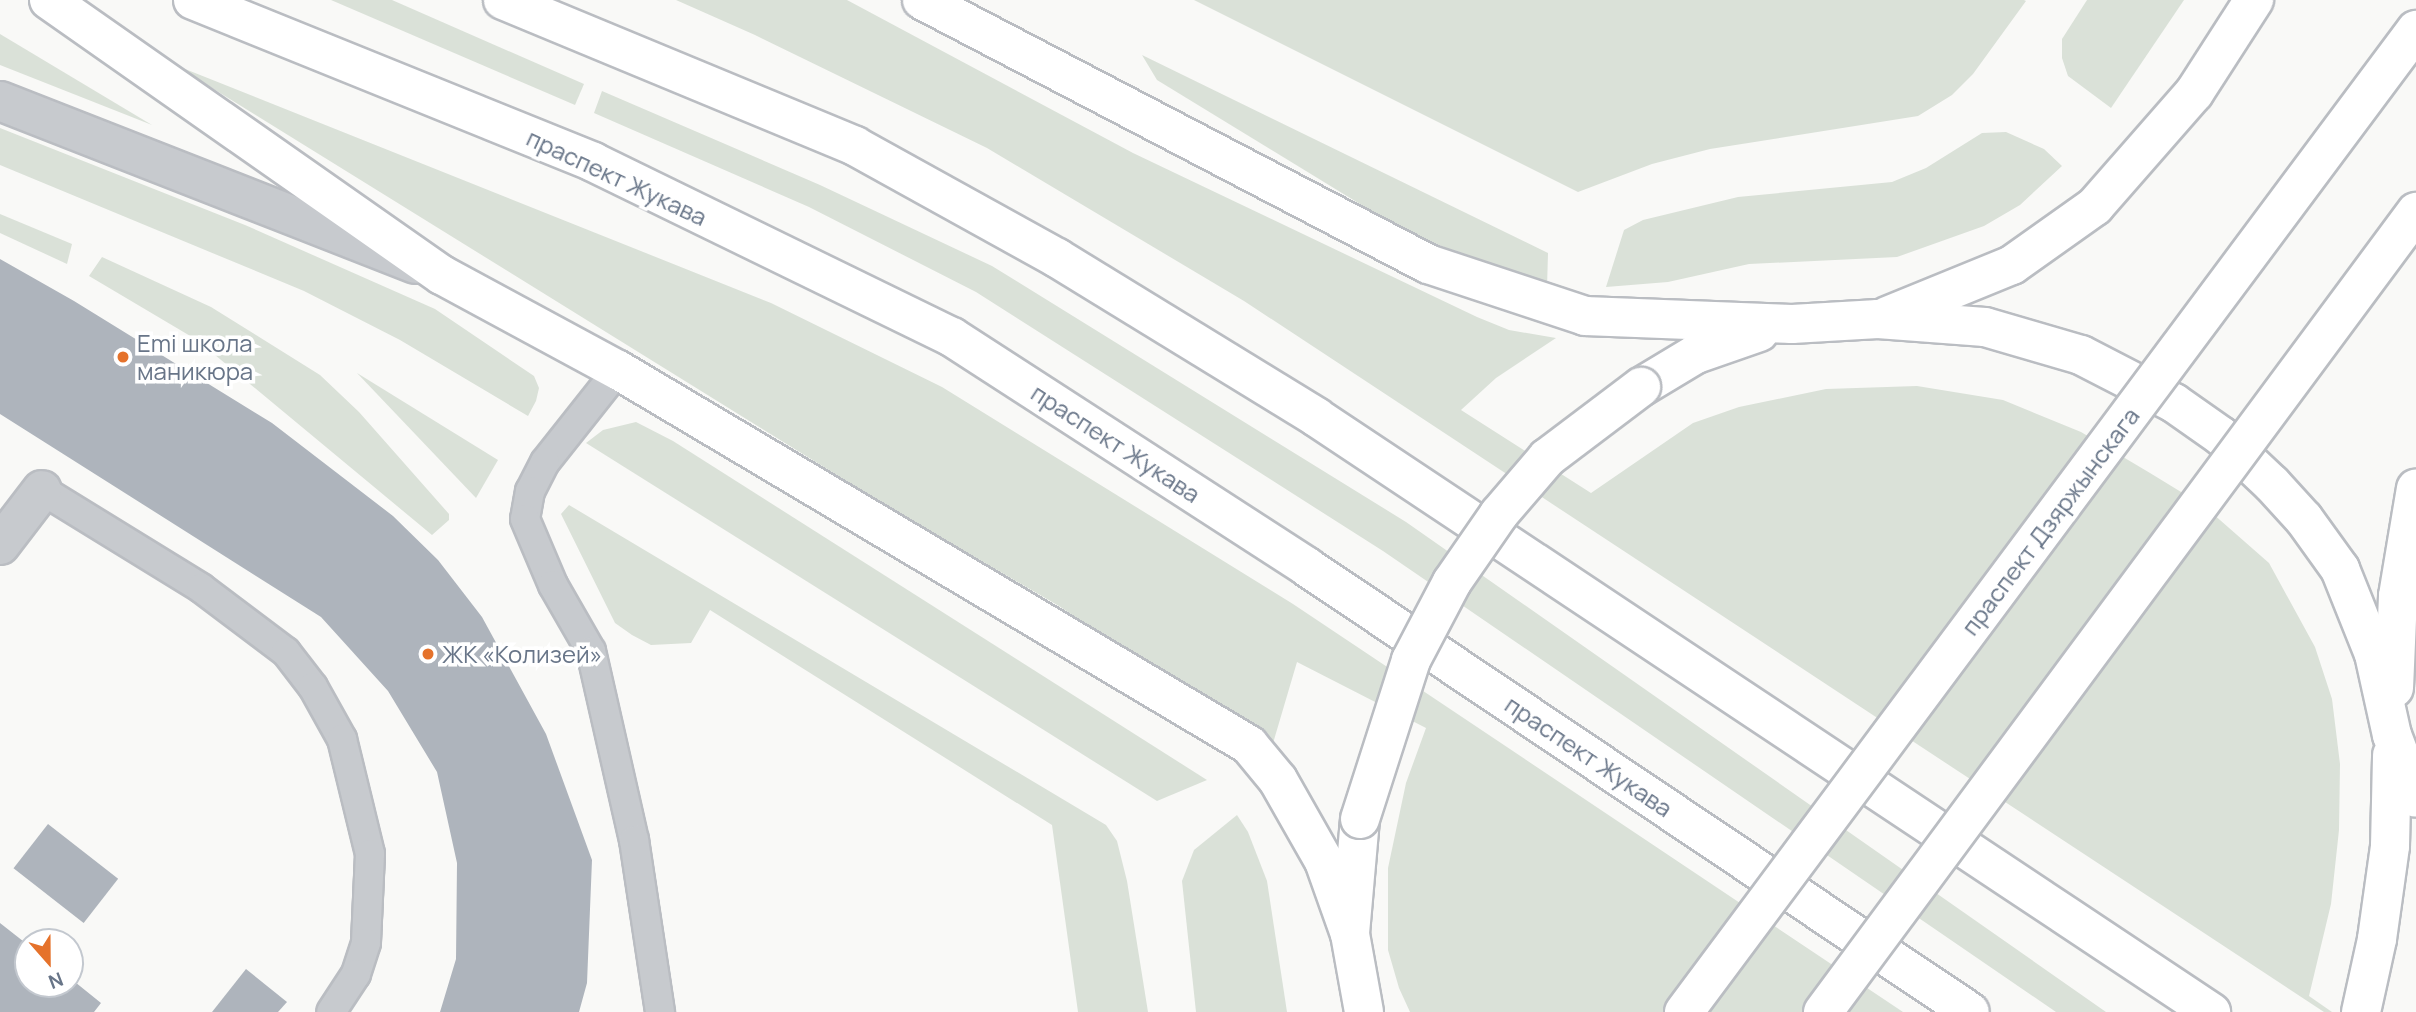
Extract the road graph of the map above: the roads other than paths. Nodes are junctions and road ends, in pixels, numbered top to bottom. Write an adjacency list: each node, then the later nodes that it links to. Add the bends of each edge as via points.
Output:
1 (49, 0): 9 (main road)
2 (193, 0): 24 (main road, праспект Жукава, via 593,162 952,337 1307,567)
3 (503, 0): 25 (main road, via 855,146 1058,258 1316,417)
4 (922, 0): 11 (main road, via 1428,264 1585,316)
5 (2254, 0): 10 (main road, via 2194,93 2095,206 2012,265)
6 (2416, 30): 22 (main road, праспект Дзяржынскага, bridge)
7 (0, 101): 9 (street)
8 (2416, 212): 23 (main road, bridge)
9 (442, 275): 12 (main road)
10 (1878, 319): 11 (main road); 16 (main road, via 1985,327 2081,355 2174,403 2221,436 2304,519 2340,569 2374,654)
11 (1792, 324): 18 (main road, bridge, via 1738,337 1696,354 1641,387 1547,458 1499,514 1451,582 1411,660 1360,818)
12 (618, 370): 18 (main road, via 1249,745 1278,780 1324,860); 21 (lane, via 545,462 530,491 525,519 553,585 591,651 634,840)
13 (2416, 489): 16 (main road, via 2398,596)
14 (42, 490): 15 (street); 20 (lane, via 201,588 286,652 313,687 342,739 370,854 366,943 356,974)
15 (0, 545)
16 (2392, 735): 17 (main road); 26 (main road, via 2390,846)
17 (2416, 798)
18 (1350, 934): 19 (main road)
19 (1361, 1009)
20 (331, 1012)
21 (660, 1012)
22 (1684, 1012)
23 (1823, 1012)
24 (1970, 1012)
25 (2211, 1012)
26 (2361, 1012)

